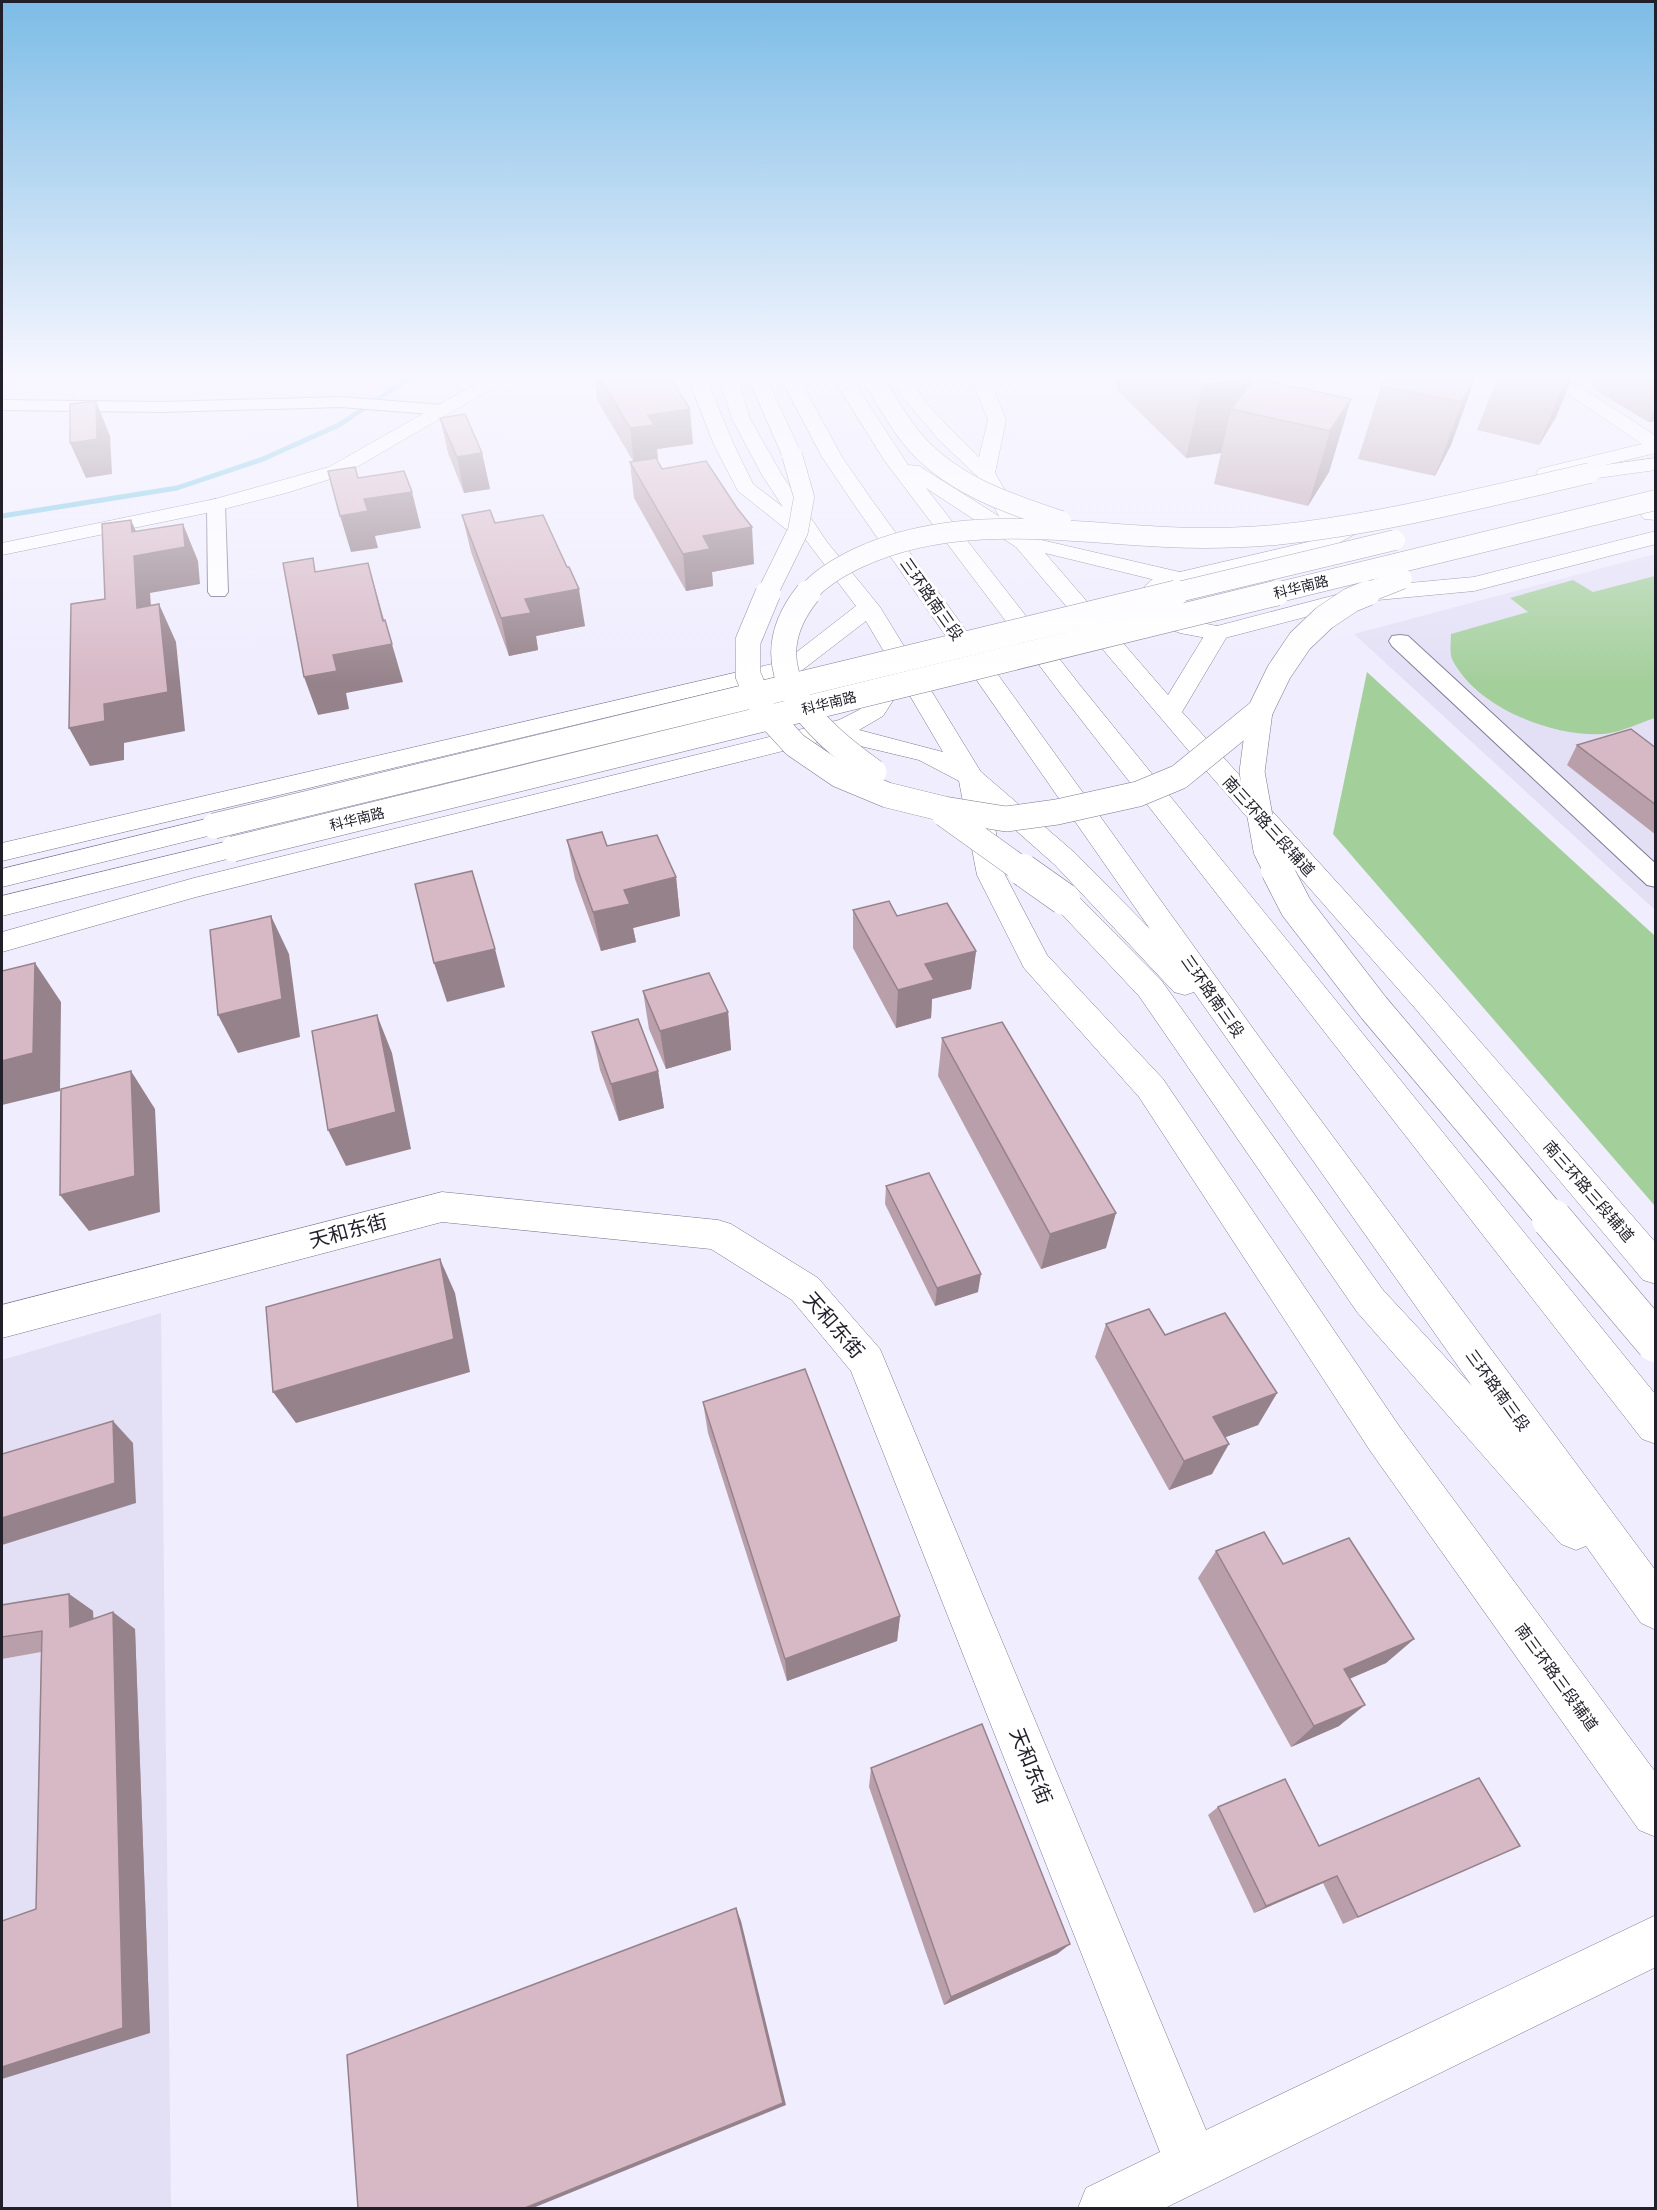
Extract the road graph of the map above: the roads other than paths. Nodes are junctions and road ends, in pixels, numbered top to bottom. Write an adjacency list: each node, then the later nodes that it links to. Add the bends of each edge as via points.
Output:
1 (294, 476): 17 (main road, via 202,500)
2 (320, 476): 14 (main road)
3 (740, 476): 19 (main road, via 745,487)
4 (773, 476): 19 (main road)
5 (798, 476): 27 (main road, bridge, via 804,497 798,531 748,641 748,675 764,710 795,745 839,775 887,795 944,809 1006,819 1057,812 1138,794 1179,777)
6 (844, 476): 38 (main road, 三环路南三段)
7 (906, 476): 42 (main road, via 1070,689)
8 (922, 476): 18 (main road)
9 (954, 476): 16 (main road, bridge, via 980,492)
10 (987, 476): 18 (main road, 南三环路三段辅道)
11 (1530, 476): 21 (main road, via 1379,512 1315,547)
12 (1576, 476): 16 (main road, bridge, via 1392,518 1317,530 1231,537)
13 (1656, 477): 32 (main road, 科华南路, bridge)
14 (216, 505): 20 (main road); 22 (street)
15 (1654, 516): 24 (main road, via 1474,584 1366,594); 27 (main road, bridge, via 1434,568 1351,600 1324,618 1300,642 1278,672); 34 (main road, 科华南路, bridge)
16 (1091, 531): 44 (main road, bridge, via 1001,529 939,535 897,543 850,561 819,580 798,602 787,626 783,658 789,685 803,712 837,746 949,817 1064,899 1150,988 1371,1301)
17 (2, 535)
18 (1024, 542): 21 (main road); 28 (main road, 南三环路三段辅道)
19 (819, 546): 23 (main road)
20 (2, 549)
21 (1176, 578): 24 (main road, via 1153,591 1149,601 1156,613 1172,624)
22 (218, 592)
23 (869, 606): 26 (main road); 30 (main road)
24 (1217, 633): 28 (main road)
25 (1400, 641): 33 (street)
26 (793, 666): 29 (main road, via 831,662 856,668 874,678 884,696 876,711 862,721); 31 (main road)
27 (1260, 711): 41 (main road, bridge, via 1252,772 1266,850 1296,907 1374,1008)
28 (1169, 713): 39 (main road, 南三环路三段辅道, via 1425,999)
29 (831, 730): 30 (main road, via 928,754); 37 (main road, via 194,888)
30 (971, 777): 38 (main road, via 1065,859); 45 (main road, 南三环路三段辅道, via 991,875 1035,961 1151,1088 1385,1439)
31 (2, 852)
32 (2, 878)
33 (1656, 879)
34 (67, 890): 35 (main road, 科华南路); 36 (main road)
35 (2, 906)
36 (2, 914)
37 (2, 942)
38 (1259, 1061): 43 (main road, 三环路南三段)
39 (1656, 1269)
40 (2, 1322): 47 (main road, 天和东街, via 442,1207 718,1235 804,1289 866,1361)
41 (1656, 1342)
42 (1656, 1426)
43 (1656, 1608)
44 (1656, 1617)
45 (1656, 1813)
46 (1656, 1940): 47 (main road)
47 (1193, 2165): 48 (main road)
48 (1106, 2208)

